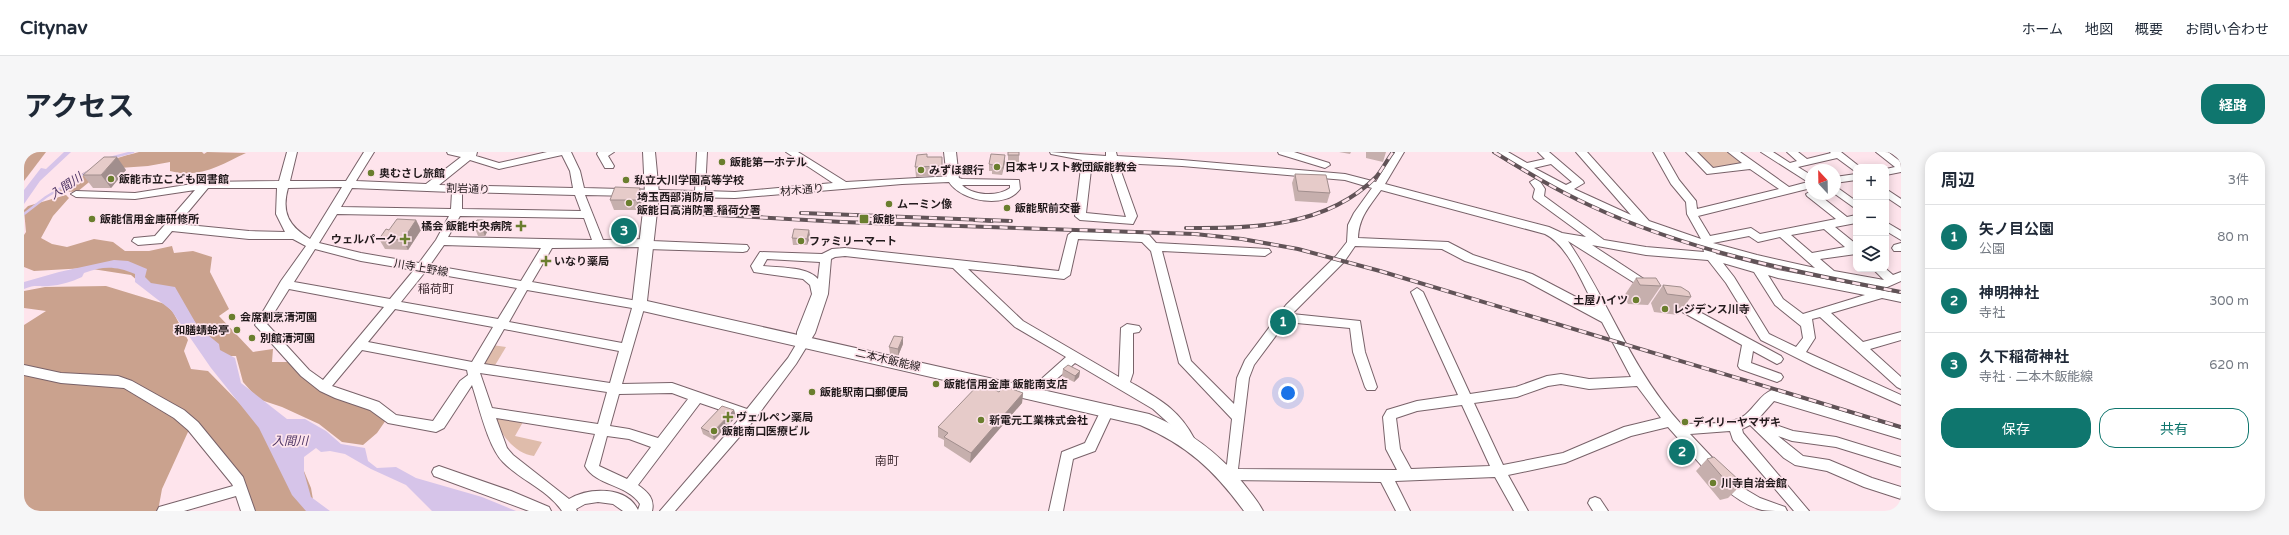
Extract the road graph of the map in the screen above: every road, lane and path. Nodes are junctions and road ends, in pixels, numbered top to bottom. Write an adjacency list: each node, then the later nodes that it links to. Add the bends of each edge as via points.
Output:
1 (292, 152): 46 (street, 川寺上野線)
2 (369, 152): 43 (street)
3 (452, 152): 25 (street)
4 (561, 152): 25 (street, via 499,166 491,166)
5 (566, 152): 54 (street, via 575,171)
6 (608, 152): 33 (street, via 602,154)
7 (649, 152): 56 (main road)
8 (702, 152): 59 (street)
9 (791, 152): 47 (street)
10 (950, 152): 40 (main road)
11 (1055, 152): 27 (street)
12 (1283, 152): 30 (street)
13 (1321, 152): 30 (street)
14 (1399, 152): 48 (street)
15 (1501, 152): 36 (street)
16 (1543, 152): 28 (street)
17 (1582, 152): 69 (street)
18 (1658, 152): 65 (street, via 1675,182 1691,201)
19 (1691, 152): 31 (street, via 1711,172)
20 (1733, 152): 31 (street)
21 (1766, 152): 34 (street)
22 (1792, 152): 29 (street)
23 (1881, 152): 32 (street)
24 (1837, 153): 29 (street); 35 (street)
25 (472, 154): 49 (street)
26 (1112, 156): 27 (street); 38 (street); 67 (street, via 1114,172 1132,216 1129,221)
27 (1088, 158): 67 (street, via 1078,214 1082,217)
28 (1554, 160): 36 (street); 51 (street, via 1579,183)
29 (1805, 162): 34 (street)
30 (1325, 165): 38 (street)
31 (1752, 165): 53 (street)
32 (1899, 165): 37 (street)
33 (609, 166)
34 (1789, 166): 44 (street)
35 (1853, 166)
36 (1524, 167): 51 (street)
37 (1889, 170)
38 (1329, 176): 48 (street, via 1345,177)
39 (1853, 177): 41 (street)
40 (952, 179): 40 (street, 材木通り, via 961,182 1015,182 1015,189 1003,195 975,196 962,191); 47 (street, 材木通り)
41 (1841, 179)
42 (1535, 182): 82 (street, via 1540,189 1538,197)
43 (348, 184): 46 (street, 割岩通り); 49 (street, 割岩通り); 63 (street)
44 (1805, 184)
45 (204, 185): 46 (street, 割岩通り); 55 (street, 割岩通り, via 135,196); 71 (street)
46 (284, 185): 74 (street, 川寺上野線, via 281,214)
47 (844, 186): 59 (street, 材木通り, via 735,195)
48 (1379, 186): 76 (street, via 1549,231); 81 (street, via 1359,212)
49 (428, 188): 50 (street, 割岩通り)
50 (457, 189): 54 (street, 割岩通り); 64 (street)
51 (1566, 189): 69 (street)
52 (1805, 189): 53 (street)
53 (1788, 191): 65 (street)
54 (579, 192): 56 (street, 割岩通り); 66 (street)
55 (76, 194)
56 (652, 194): 59 (street, 材木通り); 85 (main road)
57 (1841, 194): 61 (street)
58 (1889, 194): 62 (street)
59 (700, 195)
60 (1824, 200): 68 (street)
61 (1853, 204)
62 (1901, 204)
63 (332, 210): 64 (street); 86 (street)
64 (456, 214): 66 (street); 80 (street)
65 (1692, 214): 88 (street)
66 (588, 215): 84 (street)
67 (1109, 220): 75 (street)
68 (1850, 220): 70 (street)
69 (1646, 225): 88 (street)
70 (1826, 225): 73 (street); 89 (street)
71 (171, 227): 74 (street, via 255,236); 79 (street, via 158,240)
72 (1889, 228): 77 (street)
73 (1782, 233): 88 (street, via 1758,238 1751,232); 93 (street)
74 (295, 236): 86 (street, 川寺上野線)
75 (1109, 236): 87 (street, via 1145,238); 95 (street, via 1073,235 1064,275)
76 (1559, 236): 78 (street); 109 (street, via 1577,263)
77 (1901, 236)
78 (1573, 238): 82 (street); 115 (street, via 1644,285)
79 (138, 241)
80 (441, 241): 83 (street); 96 (street)
81 (1352, 242): 108 (street, via 1340,259); 109 (street, via 1444,245 1456,254 1505,268 1532,279)
82 (1602, 243): 88 (street, via 1646,251)
83 (549, 244): 84 (street); 102 (street)
84 (599, 244): 85 (street)
85 (647, 244): 90 (street); 106 (main road)
86 (312, 245): 96 (street, 川寺上野線, via 332,252); 100 (street)
87 (1153, 247): 92 (street); 138 (street, via 1156,250 1185,363)
88 (1709, 247): 97 (street); 99 (street, via 1758,260); 117 (street, via 1765,336)
89 (1853, 247)
90 (743, 248)
91 (1853, 249): 93 (street)
92 (1265, 252)
93 (1810, 256): 99 (street)
94 (824, 258): 95 (street, via 832,253 845,252); 114 (street, via 827,262 825,285 809,333); 114 (street, via 764,255 757,266 760,271 805,275 814,283 818,294)
95 (956, 264): 121 (street, via 1019,324)
96 (422, 268): 102 (street, 川寺上野線); 105 (street)
97 (1759, 270): 101 (street); 110 (street, via 1779,302)
98 (1882, 272): 101 (street)
99 (1830, 274): 101 (street)
100 (286, 284): 105 (street); 129 (street, via 261,325 305,373)
101 (1892, 284): 104 (street); 107 (street)
102 (525, 286): 106 (street, 川寺上野線); 111 (street)
103 (1416, 292): 133 (street)
104 (1901, 298)
105 (392, 304): 111 (street); 116 (street)
106 (639, 305): 114 (main road, 二本木飯能線); 119 (street)
107 (1822, 312): 110 (street, via 1808,316); 118 (street)
108 (1283, 317): 128 (street, via 1356,324 1359,352); 138 (street, via 1249,363 1243,378)
109 (1607, 319): 125 (street)
110 (1807, 324): 120 (street, via 1809,338)
111 (500, 325): 119 (street); 124 (street)
112 (1135, 329): 126 (street, via 1127,328 1127,373)
113 (1900, 337): 118 (street)
114 (802, 341): 131 (main road, 二本木飯能線); 137 (street, via 780,379)
115 (1748, 344): 122 (street); 122 (street, via 1744,366 1777,380)
116 (360, 345): 124 (street); 129 (street)
117 (1784, 346): 120 (street); 122 (street)
118 (1860, 347): 127 (street)
119 (627, 348): 130 (street)
120 (1798, 354): 134 (street)
121 (1075, 356): 126 (street); 131 (street)
122 (1777, 359)
123 (24, 370): 153 (street, via 47,377 100,379 128,384 179,414 193,426 238,481)
124 (474, 372): 129 (street, via 436,427 393,418 374,406); 130 (street); 136 (street)
125 (1640, 381): 133 (street, via 1589,384 1561,379 1534,384 1517,392); 140 (street)
126 (1123, 383): 144 (street, via 1168,413)
127 (1901, 384)
128 (1371, 387)
129 (324, 388)
130 (616, 389): 132 (street, via 672,388); 142 (street)
131 (1033, 393): 135 (main road, 二本木飯能線)
132 (697, 397): 137 (street); 145 (street)
133 (1466, 398): 147 (street); 150 (street, via 1416,406 1390,416 1394,449)
134 (1901, 400)
135 (1108, 410): 144 (main road, 二本木飯能線, via 1161,426); 162 (street, via 1090,447 1067,456)
136 (487, 412): 142 (street); 155 (street, via 500,451 508,460 563,501)
137 (750, 415): 161 (street)
138 (1238, 417): 149 (street, via 1233,466)
139 (1752, 420): 141 (street); 143 (street, via 1772,395); 146 (street, via 1792,436 1836,442); 154 (street, via 1800,461 1829,466 1869,483)
140 (1675, 425): 141 (street); 147 (street, via 1629,431 1565,458); 166 (street, via 1733,489 1755,502)
141 (1734, 426): 167 (street, via 1738,436)
142 (601, 431): 145 (street, via 629,434); 152 (street, via 592,466 595,471)
143 (1901, 434)
144 (1188, 440): 149 (main road, 二本木飯能線)
145 (660, 444): 152 (street)
146 (1901, 462)
147 (1499, 471): 150 (street); 165 (street)
148 (439, 472): 158 (street)
149 (1226, 474): 151 (street); 163 (main road, 二本木飯能線)
150 (1407, 475): 151 (street)
151 (1385, 476): 164 (street)
152 (628, 487): 160 (street, via 644,497 647,503)
153 (241, 489): 156 (street); 157 (street)
154 (1901, 492)
155 (569, 509): 159 (street, via 585,498 602,496 625,503)
156 (164, 511)
157 (248, 511)
158 (544, 511)
159 (632, 511)
160 (645, 511)
161 (667, 511)
162 (1056, 511)
163 (1254, 511)
164 (1403, 511)
165 (1521, 511)
166 (1780, 511)
167 (1802, 511)

